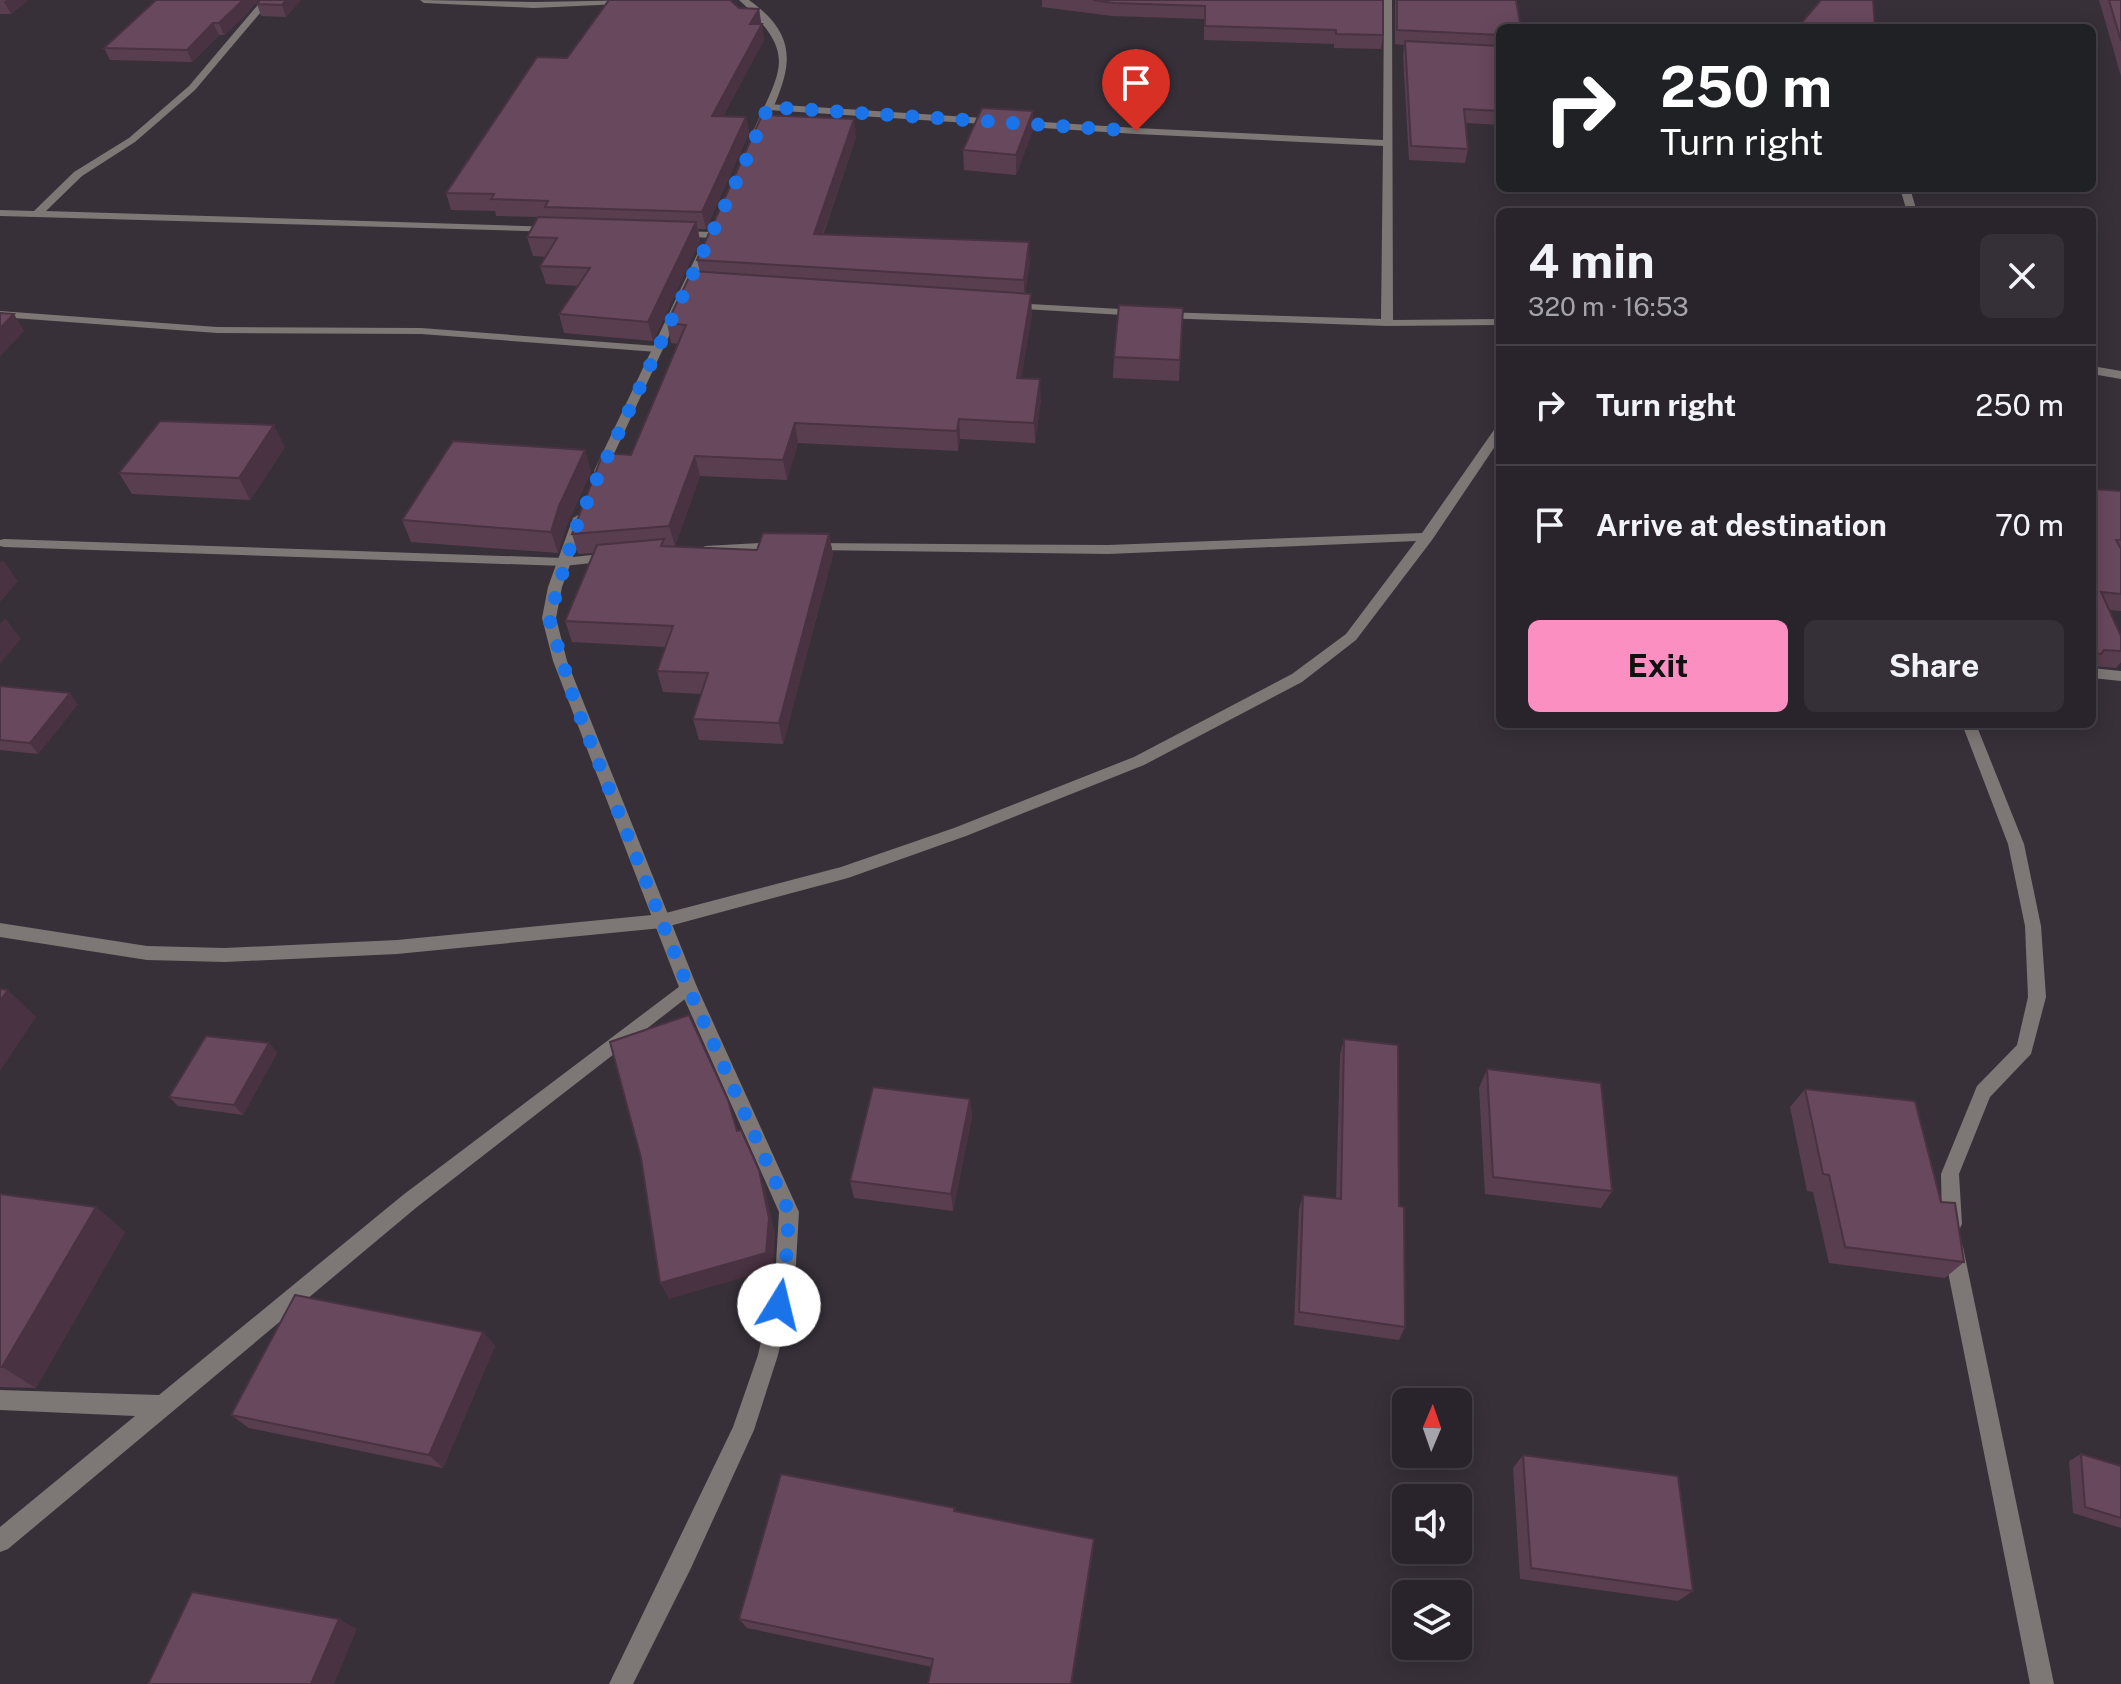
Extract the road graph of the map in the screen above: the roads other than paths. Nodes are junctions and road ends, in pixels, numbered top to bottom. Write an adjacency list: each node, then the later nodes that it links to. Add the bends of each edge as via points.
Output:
1 (267, 0): 12 (street, via 192,88 132,140 78,174)
2 (424, 0): 3 (street, via 534,5)
3 (642, 0)
4 (743, 0): 8 (street, via 759,10 782,49 783,70)
5 (1388, 0): 6 (street)
6 (1388, 49): 7 (street); 9 (street)
7 (1402, 49)
8 (768, 107): 9 (street); 10 (street)
9 (1386, 143): 18 (street)
10 (750, 150)
11 (0, 213): 12 (street)
12 (37, 214): 13 (street)
13 (568, 230)
14 (664, 233): 19 (street, via 715,228 696,285)
15 (997, 305): 18 (street)
16 (0, 314): 19 (street, via 217,330 421,331)
17 (1496, 322): 18 (street)
18 (1387, 323)
19 (657, 349): 27 (street)
20 (2096, 371): 21 (street)
21 (2121, 375)
22 (1496, 436): 23 (street)
23 (1427, 537): 25 (street, via 1062,550 832,545); 31 (street, via 1351,637 1297,678 1218,722 1139,761 960,832 842,873)
24 (4, 543): 27 (street)
25 (686, 551)
26 (624, 556): 27 (street)
27 (564, 562): 31 (street, via 549,618 560,661)
28 (2096, 673): 29 (street)
29 (2121, 676)
30 (1971, 728): 38 (street, via 2016,844 2033,926 2037,997 2025,1049 1983,1092 1950,1174 1953,1252)
31 (662, 921): 32 (street, via 397,947 225,955 147,953); 33 (street)
32 (0, 930)
33 (688, 987): 35 (street, via 410,1201); 37 (street, via 789,1212 785,1280 743,1430)
34 (0, 1400): 35 (street)
35 (162, 1406): 36 (street)
36 (0, 1541)
37 (621, 1684)
38 (2042, 1684)

